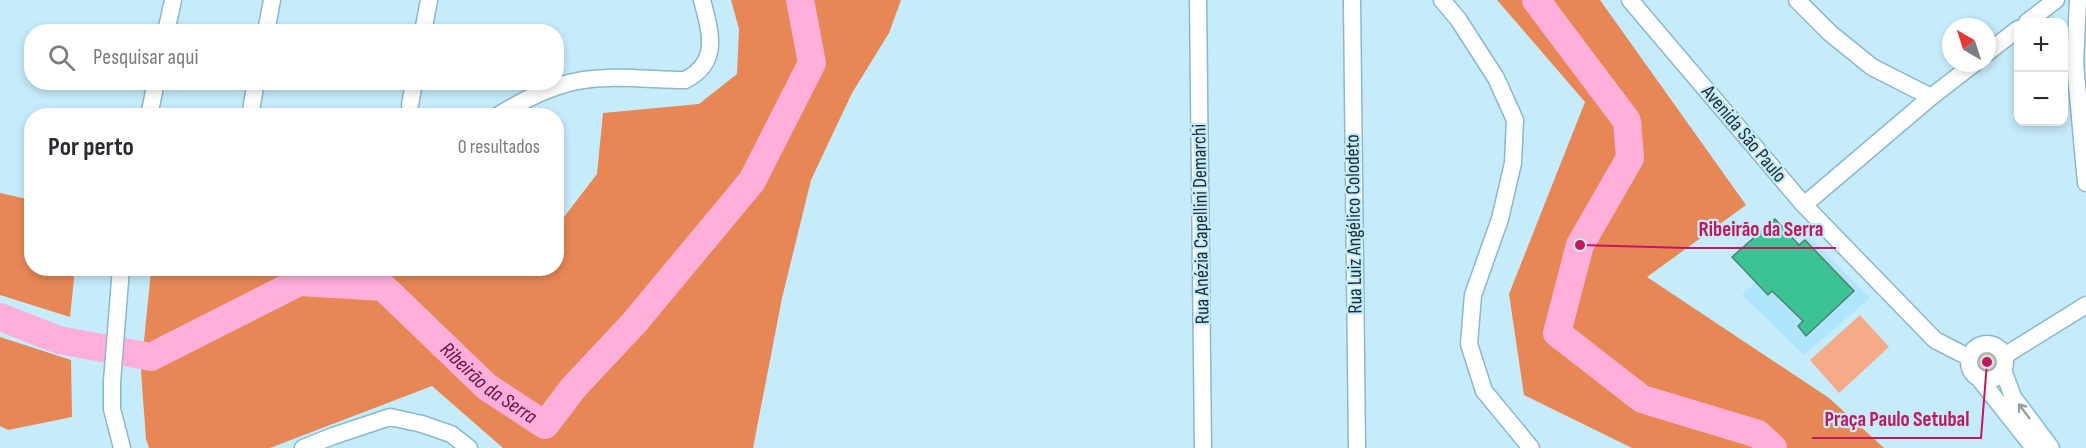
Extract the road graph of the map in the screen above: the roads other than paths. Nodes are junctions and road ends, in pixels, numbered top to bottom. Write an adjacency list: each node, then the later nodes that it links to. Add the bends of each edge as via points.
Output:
1 (173, 0): 13 (street)
2 (272, 0): 14 (street)
3 (429, 0): 15 (street)
4 (702, 0): 19 (street, via 708,22 709,57 693,76 686,80 601,79)
5 (1198, 0): 40 (street, Rua Anézia Capellini Demarchi)
6 (1352, 0): 41 (street, Rua Luiz Angélico Colodeto)
7 (1442, 0): 42 (street, via 1496,78 1515,120 1513,163 1500,219 1473,295 1469,344 1484,391)
8 (1630, 0): 30 (street, Avenida São Paulo)
9 (1797, 0): 24 (street, via 1872,67)
10 (2056, 0): 12 (street)
11 (2078, 0): 29 (street, via 2074,63)
12 (2032, 18)
13 (168, 24)
14 (268, 24)
15 (424, 24)
16 (2014, 33): 17 (street)
17 (1996, 46)
18 (1963, 72): 24 (street)
19 (564, 84)
20 (154, 90): 26 (street)
21 (255, 90): 27 (street)
22 (413, 90): 25 (street)
23 (548, 90): 28 (street)
24 (1931, 97): 30 (street)
25 (410, 105)
26 (151, 108)
27 (251, 108)
28 (511, 108)
29 (2086, 183)
30 (1804, 205): 33 (street, Avenida São Paulo, via 1935,340)
31 (120, 276): 37 (street, via 112,409)
32 (2086, 305): 34 (street)
33 (1970, 358): 34 (street, via 1976,348 1988,344 1999,348); 35 (street, via 1971,369)
34 (2003, 363): 35 (street, via 1995,378); 44 (street, one-way to 34, via 2013,397)
35 (1978, 377): 43 (street)
36 (335, 442): 38 (street); 39 (street, via 390,417 451,434)
37 (122, 448)
38 (303, 448)
39 (469, 448)
40 (1203, 448)
41 (1357, 448)
42 (1531, 448)
43 (2034, 448)
44 (2051, 448)

